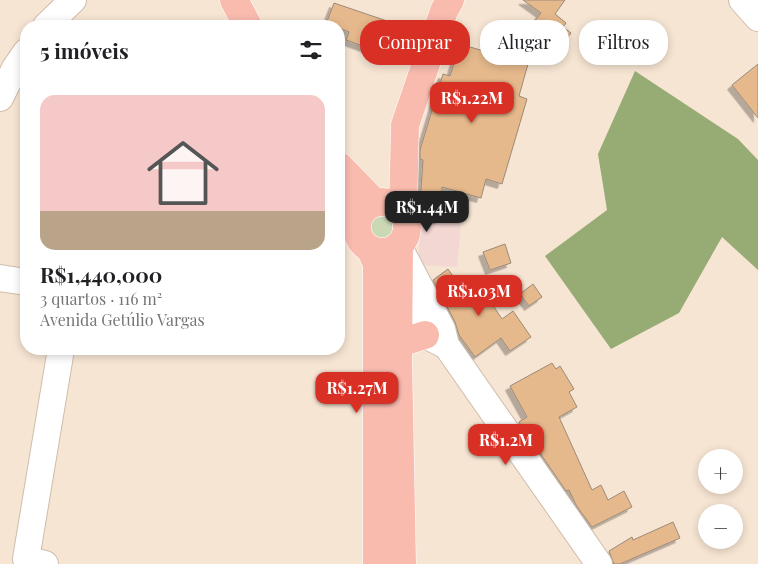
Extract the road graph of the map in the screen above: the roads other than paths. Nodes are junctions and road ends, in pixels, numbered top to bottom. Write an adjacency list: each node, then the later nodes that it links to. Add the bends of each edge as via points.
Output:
1 (72, 0): 6 (street)
2 (234, 0): 7 (main road)
3 (742, 0): 5 (street)
4 (447, 4): 10 (main road)
5 (758, 18)
6 (52, 20)
7 (245, 20)
8 (20, 60): 9 (street)
9 (0, 98)
10 (405, 125): 13 (main road); 14 (main road)
11 (345, 183): 14 (main road)
12 (345, 210): 14 (main road)
13 (403, 212): 14 (main road, via 387,202); 15 (main road, via 406,235)
14 (357, 216): 16 (main road, via 358,239)
15 (399, 247): 16 (main road); 19 (main road); 20 (street, via 442,329)
16 (374, 257): 19 (main road); 24 (main road)
17 (0, 278): 18 (street)
18 (20, 281)
19 (398, 294): 20 (street); 21 (main road)
20 (436, 340): 21 (main road, via 403,342); 26 (street)
21 (399, 347): 25 (main road)
22 (60, 355): 23 (street, via 26,559)
23 (45, 564)
24 (377, 564)
25 (402, 564)
26 (599, 564)

